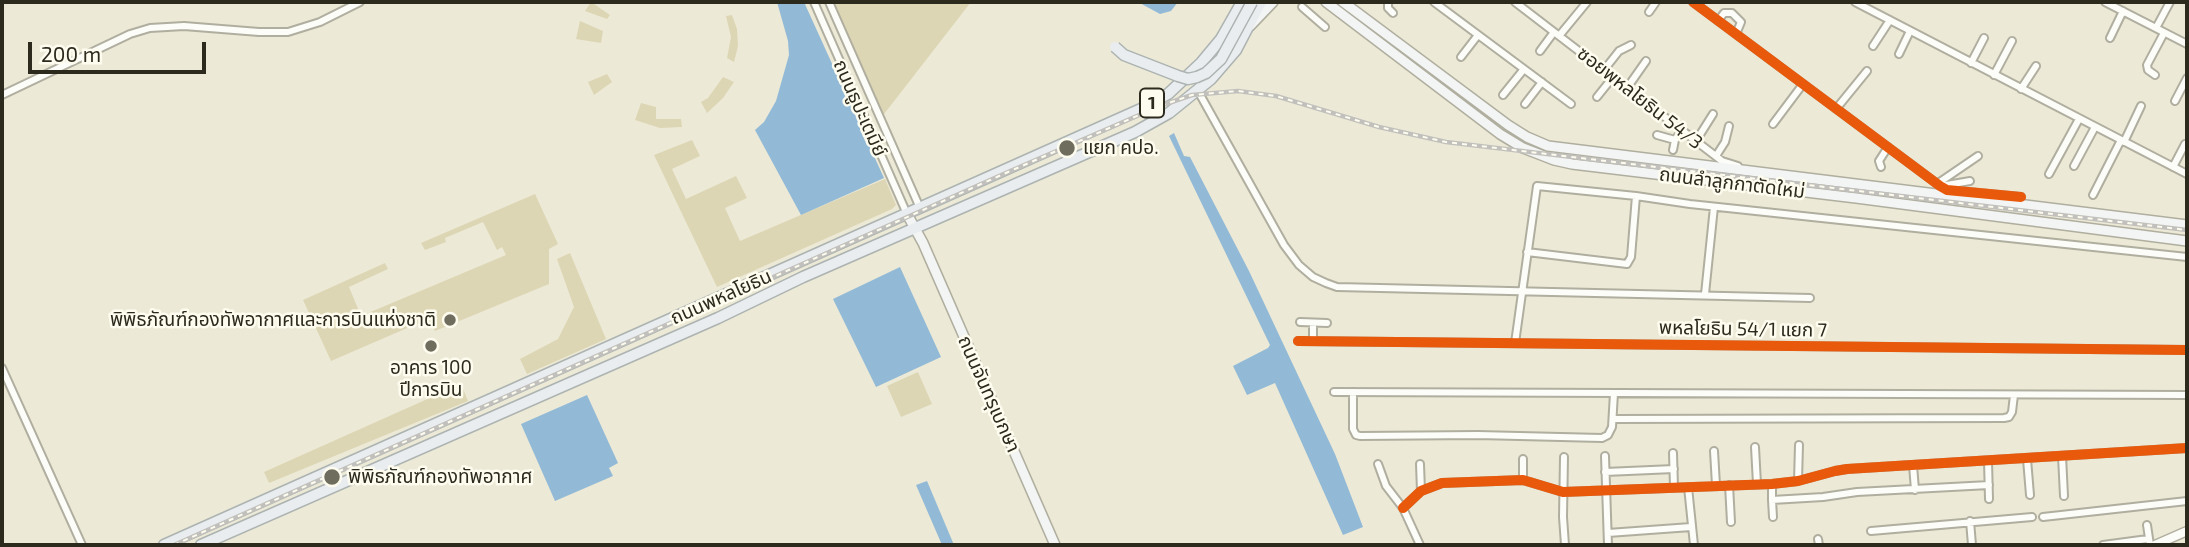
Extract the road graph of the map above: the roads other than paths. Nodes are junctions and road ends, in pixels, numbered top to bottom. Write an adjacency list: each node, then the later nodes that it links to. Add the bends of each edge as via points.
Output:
1 (360, 2): 61 (street, via 288,32 150,28)
2 (814, 2): 98 (street, ถนนธูปะเตมีย์)
3 (829, 2): 97 (street, ถนนธูปะเตมีย์)
4 (1242, 2): 97 (main road, ถนนพหลโยธิน / 1, via 1212,52 1168,94)
5 (1252, 2): 41 (main road, bridge, via 1221,59 1197,78 1178,76 1124,55)
6 (1261, 2): 27 (main road, ถนนพหลโยธิน / 1)
7 (1273, 2): 27 (main road)
8 (1326, 2): 95 (main road, ถนนลำลูกกาตัดใหม่, via 1500,134 1544,157)
9 (1343, 2): 90 (main road, ถนนลำลูกกาตัดใหม่, via 1508,125 1548,146)
10 (1388, 2): 24 (street)
11 (1434, 2): 34 (street)
12 (1515, 2): 32 (street, ซอยพหลโยธิน 54/3)
13 (1587, 2): 32 (street)
14 (1656, 2): 23 (street)
15 (1693, 2): 26 (street)
16 (1855, 2): 20 (street)
17 (2105, 2): 19 (street)
18 (2170, 2): 29 (street)
19 (2116, 4): 22 (street)
20 (1867, 5): 25 (street)
21 (1302, 7): 28 (street)
22 (2123, 11): 29 (street); 36 (street)
23 (1649, 12)
24 (1393, 13)
25 (1890, 20): 30 (street); 40 (street)
26 (1718, 21): 33 (street); 33 (street, via 1724,13 1732,13 1741,22)
27 (1249, 27): 59 (main road, ถนนพหลโยธิน / 1, via 1225,64)
28 (1325, 27)
29 (2156, 28): 31 (street)
30 (1910, 31): 43 (street); 46 (street)
31 (2164, 33): 38 (street); 52 (street, via 2147,65)
32 (1557, 34): 42 (street); 49 (street, ซอยพหลโยธิน 54/3)
33 (1736, 34): 56 (street)
34 (1478, 35): 44 (street); 48 (street)
35 (1984, 38): 46 (street)
36 (2110, 38)
37 (2012, 41): 51 (street)
38 (2187, 44)
39 (1631, 45): 49 (street, via 1619,51)
40 (1873, 46)
41 (1115, 47)
42 (1540, 51)
43 (1899, 54)
44 (1461, 57)
45 (1647, 61): 57 (street)
46 (1970, 62): 51 (street)
47 (2036, 66): 58 (street)
48 (1524, 69): 55 (street); 60 (street)
49 (1604, 70): 53 (street, ซอยพหลโยธิน 54/3)
50 (1867, 71): 67 (street)
51 (1994, 75): 58 (street)
52 (2155, 75)
53 (1613, 77): 57 (street, ซอยพหลโยธิน 54/3); 62 (street)
54 (2187, 78): 63 (street)
55 (1542, 82): 64 (street); 65 (street)
56 (1803, 84): 67 (street); 70 (street)
57 (1627, 88): 73 (street, ซอยพหลโยธิน 54/3)
58 (2021, 89): 69 (street)
59 (1198, 91): 100 (main road, ถนนพหลโยธิน / 1, via 1135,132); 104 (street, via 1272,225 1299,265 1313,277 1338,286)
60 (1503, 94)
61 (2, 95)
62 (1597, 97)
63 (2175, 101)
64 (1525, 104)
65 (1571, 104)
66 (2141, 106): 77 (street)
67 (1836, 109): 79 (street)
68 (1713, 114): 76 (street)
69 (2079, 119): 72 (street); 87 (street)
70 (1773, 124)
71 (1729, 126): 81 (street)
72 (2095, 127): 77 (street); 83 (street)
73 (1682, 130): 75 (street); 76 (street, ซอยพหลโยธิน 54/3)
74 (1657, 135): 75 (street)
75 (1675, 139): 80 (street)
76 (1696, 141): 81 (street, ซอยพหลโยธิน 54/3)
77 (2122, 141): 85 (street); 92 (street)
78 (2185, 144): 85 (street)
79 (1888, 148): 84 (street, via 1879,161); 91 (street)
80 (1673, 150)
81 (1716, 156): 86 (street, ซอยพหลโยธิน 54/3, via 1732,165)
82 (1978, 156): 91 (street)
83 (2074, 166)
84 (1881, 167)
85 (2173, 167): 88 (street)
86 (1774, 171)
87 (2049, 174)
88 (2187, 174)
89 (1970, 181): 91 (street)
90 (1857, 183): 95 (main road); 99 (main road, ถนนลำลูกกาตัดใหม่)
91 (1938, 185): 94 (street, via 1947,190)
92 (2093, 195)
93 (1636, 196): 96 (street); 102 (street, via 1536,186); 102 (street, via 1627,264)
94 (2021, 197)
95 (1856, 198): 101 (main road, ถนนลำลูกกาตัดใหม่)
96 (1714, 207): 103 (street); 105 (street)
97 (920, 208): 98 (main road, ถนนพหลโยธิน); 100 (main road, ถนนจันทรุเบกษา)
98 (907, 214): 100 (main road, ถนนจันทรุเบกษา); 113 (main road, ถนนพหลโยธิน)
99 (2187, 225)
100 (918, 227): 115 (main road, ถนนพหลโยธิน); 172 (main road, ถนนจันทรุเบกษา)
101 (2187, 241)
102 (1527, 252): 104 (street)
103 (2187, 257)
104 (1521, 291): 105 (street); 112 (street)
105 (1704, 294): 106 (street)
106 (1811, 298)
107 (1300, 323): 108 (street)
108 (1313, 323): 109 (street); 111 (street)
109 (1327, 323)
110 (1298, 341): 111 (street, พหลโยธิน 54/1 แยก 7)
111 (1313, 341): 112 (street, พหลโยธิน 54/1 แยก 7)
112 (1515, 343): 114 (street, พหลโยธิน 54/1 แยก 7)
113 (615, 344): 115 (main road); 170 (main road, ถนนพหลโยธิน)
114 (2187, 350)
115 (622, 360): 171 (main road, ถนนพหลโยธิน)
116 (2, 368): 169 (street)
117 (1334, 392): 118 (street)
118 (1353, 392): 119 (street); 122 (street, via 1353,429 1360,436 1601,438 1608,435)
119 (1614, 393): 120 (street); 122 (street)
120 (2014, 395): 121 (street); 122 (street, via 2012,412 2004,418)
121 (2187, 395)
122 (1614, 419)
123 (1799, 445): 140 (street)
124 (1755, 447): 141 (street)
125 (2187, 448): 129 (street)
126 (1714, 451): 143 (street)
127 (1674, 453): 137 (street)
128 (1605, 456): 138 (street)
129 (2062, 456): 132 (street); 153 (street)
130 (1564, 457): 151 (street)
131 (1523, 459): 139 (street)
132 (2027, 459): 133 (street); 152 (street)
133 (1988, 461): 136 (street); 145 (street)
134 (1378, 464): 157 (street)
135 (1420, 464): 150 (street)
136 (1913, 465): 140 (street, via 1835,471); 149 (street)
137 (1674, 469): 138 (street); 147 (street)
138 (1605, 472): 148 (street)
139 (1523, 480): 150 (street, via 1442,483); 151 (street)
140 (1798, 481): 142 (street)
141 (1757, 484): 142 (street); 144 (street)
142 (1772, 484): 155 (street)
143 (1716, 485): 144 (street); 146 (street)
144 (1729, 485): 161 (street)
145 (1989, 485): 149 (street); 154 (street)
146 (1688, 486): 147 (street); 164 (street)
147 (1674, 487): 148 (street)
148 (1606, 490): 151 (street); 167 (street)
149 (1915, 490): 155 (street)
150 (1421, 491): 157 (street)
151 (1563, 492): 174 (street)
152 (2030, 495)
153 (2064, 496)
154 (1989, 499)
155 (1772, 500): 158 (street)
156 (2187, 501): 160 (street)
157 (1403, 508): 173 (street)
158 (1773, 517)
159 (2032, 517): 162 (street)
160 (2043, 517)
161 (1731, 522)
162 (1970, 522): 165 (street); 177 (street)
163 (2147, 525): 168 (street)
164 (1691, 527): 167 (street); 176 (street)
165 (1871, 531)
166 (2187, 531): 168 (street)
167 (1608, 533): 175 (street)
168 (2151, 543): 178 (street)
169 (82, 545)
170 (164, 545)
171 (201, 545)
172 (1055, 545)
173 (1420, 545)
174 (1565, 545)
175 (1608, 545)
176 (1694, 545)
177 (1972, 545)
178 (2103, 545)

